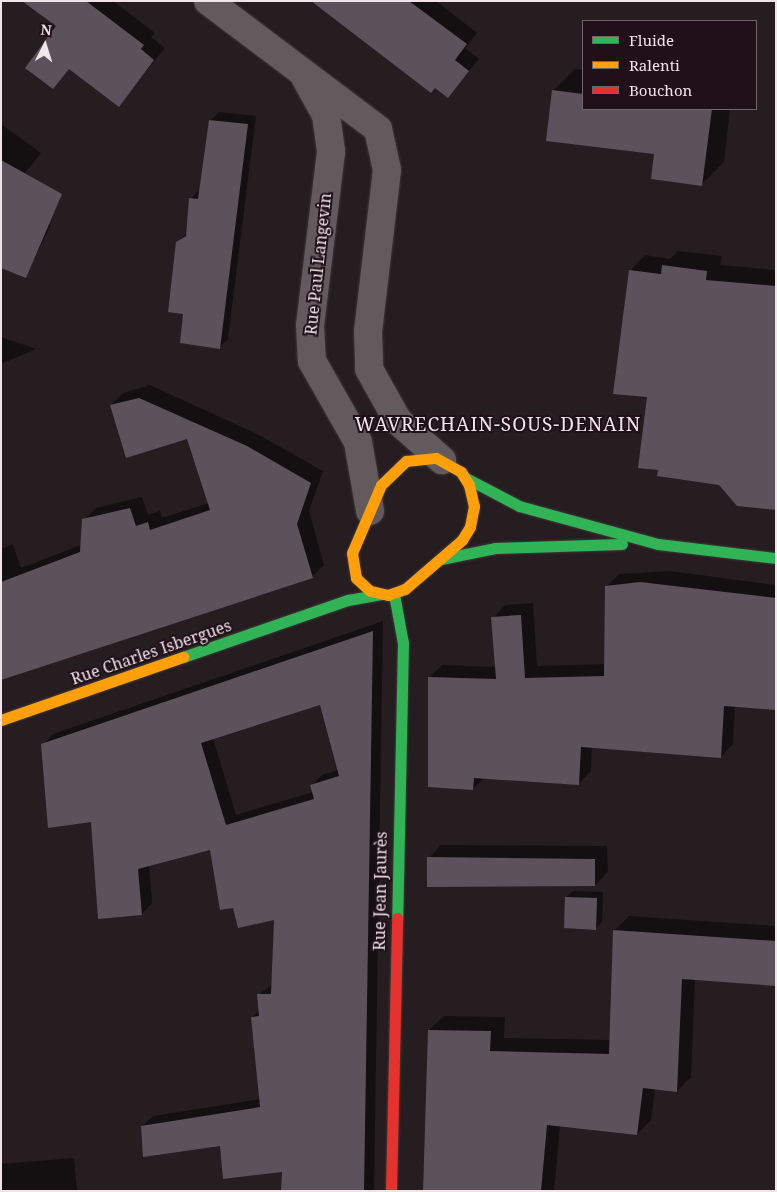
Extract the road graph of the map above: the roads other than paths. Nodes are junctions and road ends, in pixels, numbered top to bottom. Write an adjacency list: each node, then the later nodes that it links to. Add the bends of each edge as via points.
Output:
1 (208, 1): 2 (street, Rue Paul Langevin)
2 (301, 72): 3 (street, Rue Paul Langevin, via 370,119 384,141 387,170 368,331 369,369 398,421); 5 (street, Rue Paul Langevin, via 326,115 331,152 310,325 312,361 358,442)
3 (442, 460): 4 (main road); 5 (main road, via 421,458 394,468)
4 (466, 478): 6 (main road, via 520,506); 9 (main road, via 474,498 472,520 462,540)
5 (370, 511): 7 (main road)
6 (658, 544): 8 (main road); 9 (main road, via 495,548)
7 (352, 553): 10 (main road); 12 (main road, via 360,583)
8 (776, 558)
9 (439, 560): 13 (main road)
10 (343, 570)
11 (328, 594): 14 (main road)
12 (382, 594): 13 (main road); 14 (main road, Rue Charles Isbergues, via 348,600)
13 (394, 594): 16 (main road, Rue Jean Jaurès, via 402,618 403,643)
14 (311, 614): 15 (main road, Rue Charles Isbergues)
15 (1, 720)
16 (391, 1191)

